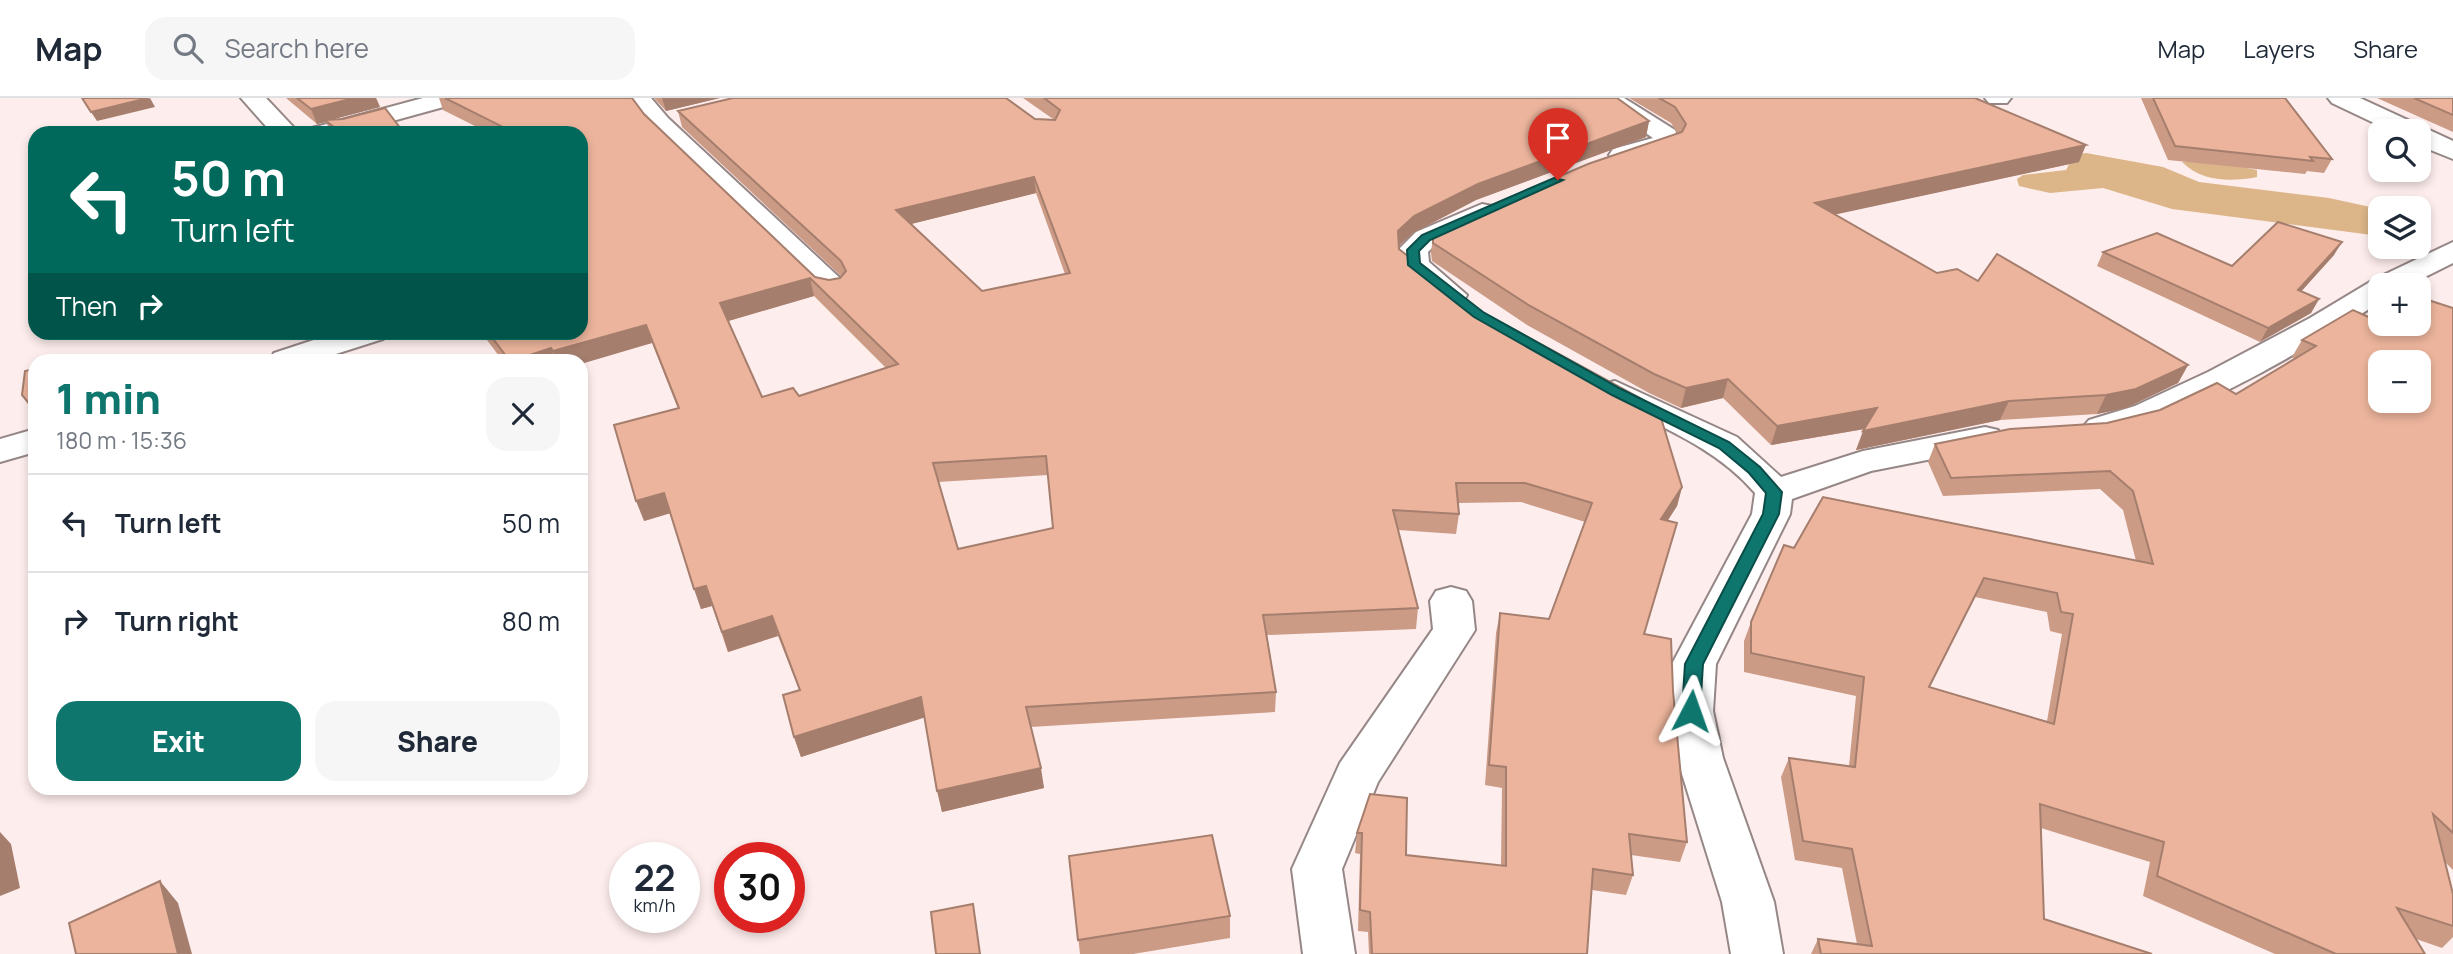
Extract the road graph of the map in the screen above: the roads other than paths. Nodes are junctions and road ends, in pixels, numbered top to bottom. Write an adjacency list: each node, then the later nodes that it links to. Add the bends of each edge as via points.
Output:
1 (253, 98): 7 (street)
2 (450, 98): 8 (street)
3 (638, 98): 15 (street, via 672,120)
4 (1607, 98): 11 (street, via 1660,129 1667,142)
5 (2340, 98): 6 (street)
6 (2385, 119)
7 (279, 126)
8 (347, 126)
9 (2431, 141): 10 (street)
10 (2453, 151)
11 (1598, 164)
12 (1505, 202): 17 (street, via 1426,238 1413,250 1414,265)
13 (2453, 251): 14 (street)
14 (2410, 273)
15 (832, 287)
16 (2368, 296): 21 (street, via 2258,360 2138,419)
17 (1479, 314)
18 (347, 340): 19 (street)
19 (304, 354)
20 (1594, 379): 25 (street, via 1724,445)
21 (2074, 428)
22 (2013, 433): 25 (street, via 1863,462)
23 (28, 442): 24 (street)
24 (0, 451)
25 (1774, 492): 28 (street, via 1771,514 1694,664 1691,711 1700,758 1748,902)
26 (1451, 601): 27 (street, via 1454,630 1357,776 1317,869)
27 (1329, 954)
28 (1758, 954)

